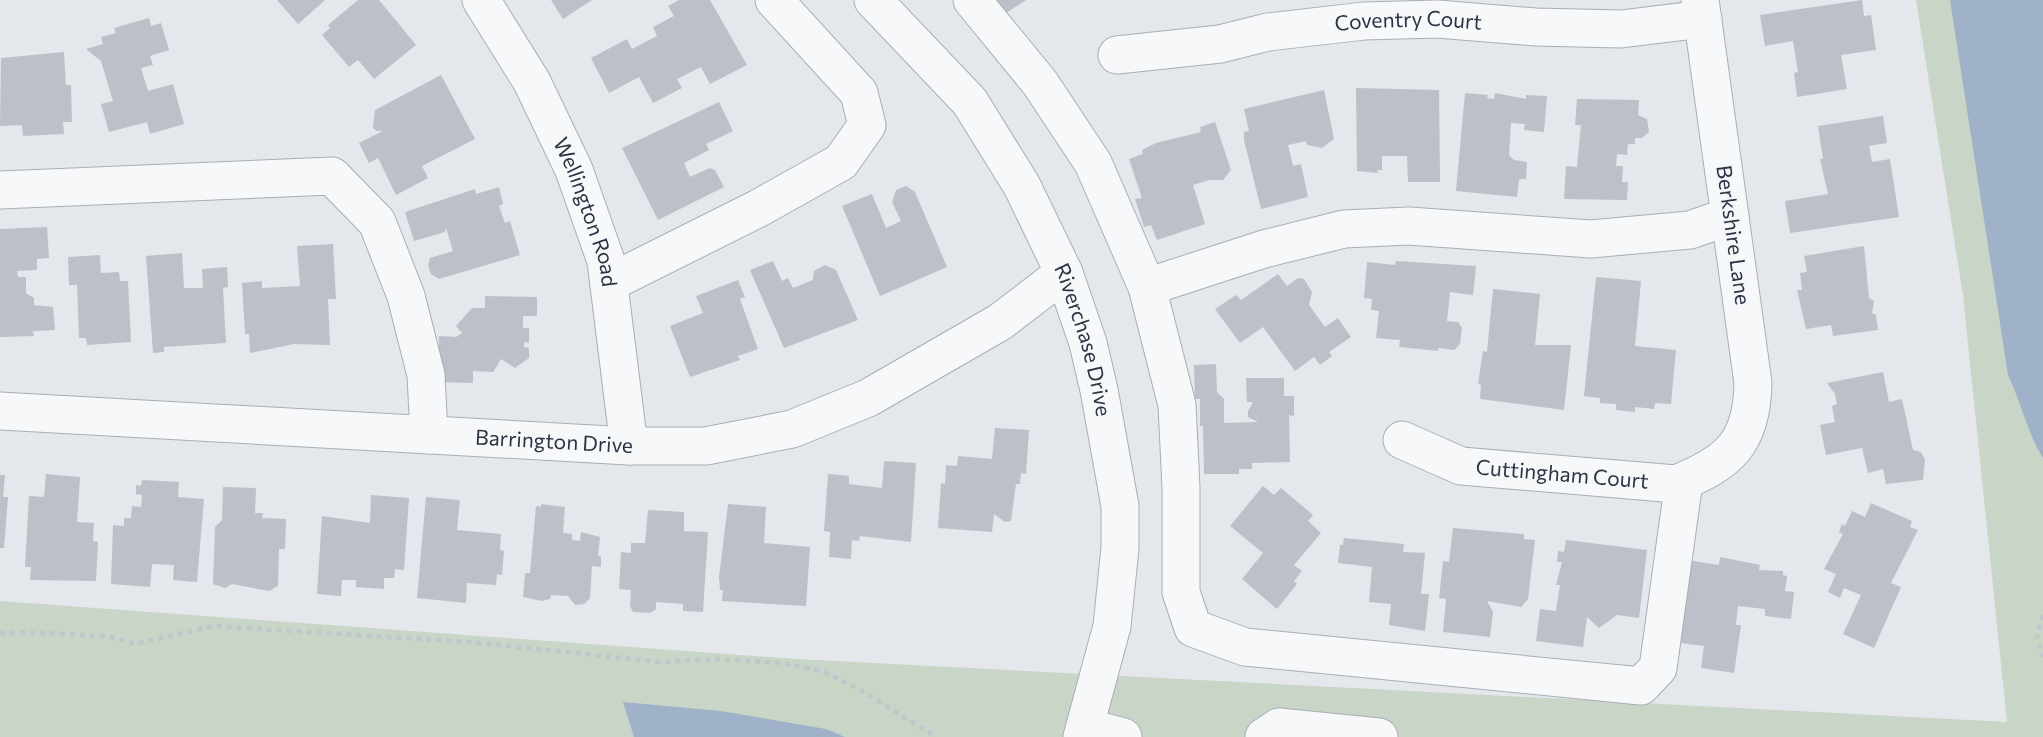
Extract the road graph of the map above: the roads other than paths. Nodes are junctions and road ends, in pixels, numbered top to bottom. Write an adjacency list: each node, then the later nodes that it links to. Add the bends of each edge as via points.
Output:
1 (481, 0): 10 (street, Wellington Road, via 532,82 574,170 606,261)
2 (775, 0): 10 (street, via 859,93 867,125 841,162)
3 (873, 0): 9 (street, Riverchase Drive, via 970,102 1022,186)
4 (972, 0): 11 (street, via 1040,83 1093,163)
5 (1701, 9): 6 (street, Coventry Court, via 1621,29 1437,19 1364,21); 8 (street, Berkshire Lane)
6 (1117, 55)
7 (0, 190): 13 (street, via 331,176 377,222 406,296 426,375)
8 (1730, 216): 11 (street, via 1690,230 1591,239 1409,226 1344,229); 16 (street, Berkshire Lane, via 1753,408 1737,446)
9 (1064, 273): 15 (street, Barrington Drive, via 1000,322 880,391 792,429 706,446); 18 (street, Riverchase Drive, via 1091,355 1121,506 1112,626)
10 (609, 283): 15 (street, Wellington Road)
11 (1147, 287): 17 (street, via 1177,405 1181,592 1193,628 1245,647 1641,686 1658,668)
12 (0, 411): 13 (street, Barrington Drive)
13 (429, 435): 15 (street, Barrington Drive)
14 (1402, 440): 17 (street, Cuttingham Court, via 1461,466 1676,484)
15 (629, 446)
16 (1722, 462): 17 (street, Cuttingham Court)
17 (1684, 481)
18 (1084, 732): 19 (street)
19 (1123, 737)
20 (1264, 737): 21 (street, via 1279,727)
21 (1379, 737)

